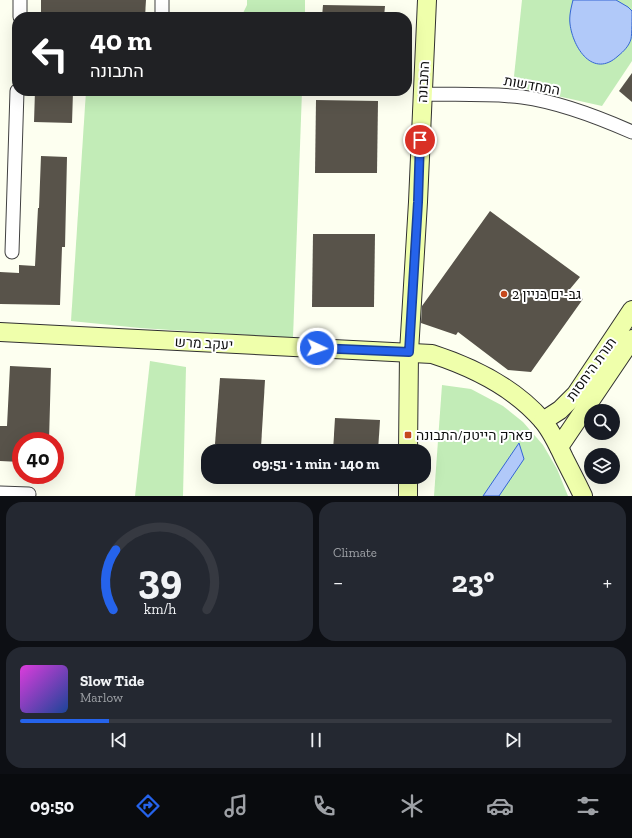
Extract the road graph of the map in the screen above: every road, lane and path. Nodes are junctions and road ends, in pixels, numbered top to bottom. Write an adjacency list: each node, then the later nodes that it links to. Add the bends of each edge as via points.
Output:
1 (20, 0): 4 (street)
2 (162, 0): 5 (street)
3 (427, 0): 6 (street, התבונה)
4 (20, 12)
5 (162, 12)
6 (422, 94): 8 (street, התחדשות, via 523,97 577,111); 13 (street, התבונה)
7 (17, 96): 9 (street)
8 (632, 132)
9 (12, 252)
10 (632, 310): 14 (street, תורת היחסות, via 576,394 560,410)
11 (0, 332): 13 (street, יעקב מרש)
12 (632, 339): 16 (street, תורת היחסות)
13 (409, 352): 14 (street, יעקב מרש, via 432,354 474,370 525,403); 15 (street, התבונה)
14 (543, 421): 16 (street, יעקב מרש)
15 (408, 444)
16 (559, 447): 21 (street, יעקב מרש)
17 (408, 484): 20 (street)
18 (0, 493): 19 (street)
19 (29, 494)
20 (408, 496)
21 (583, 496)

